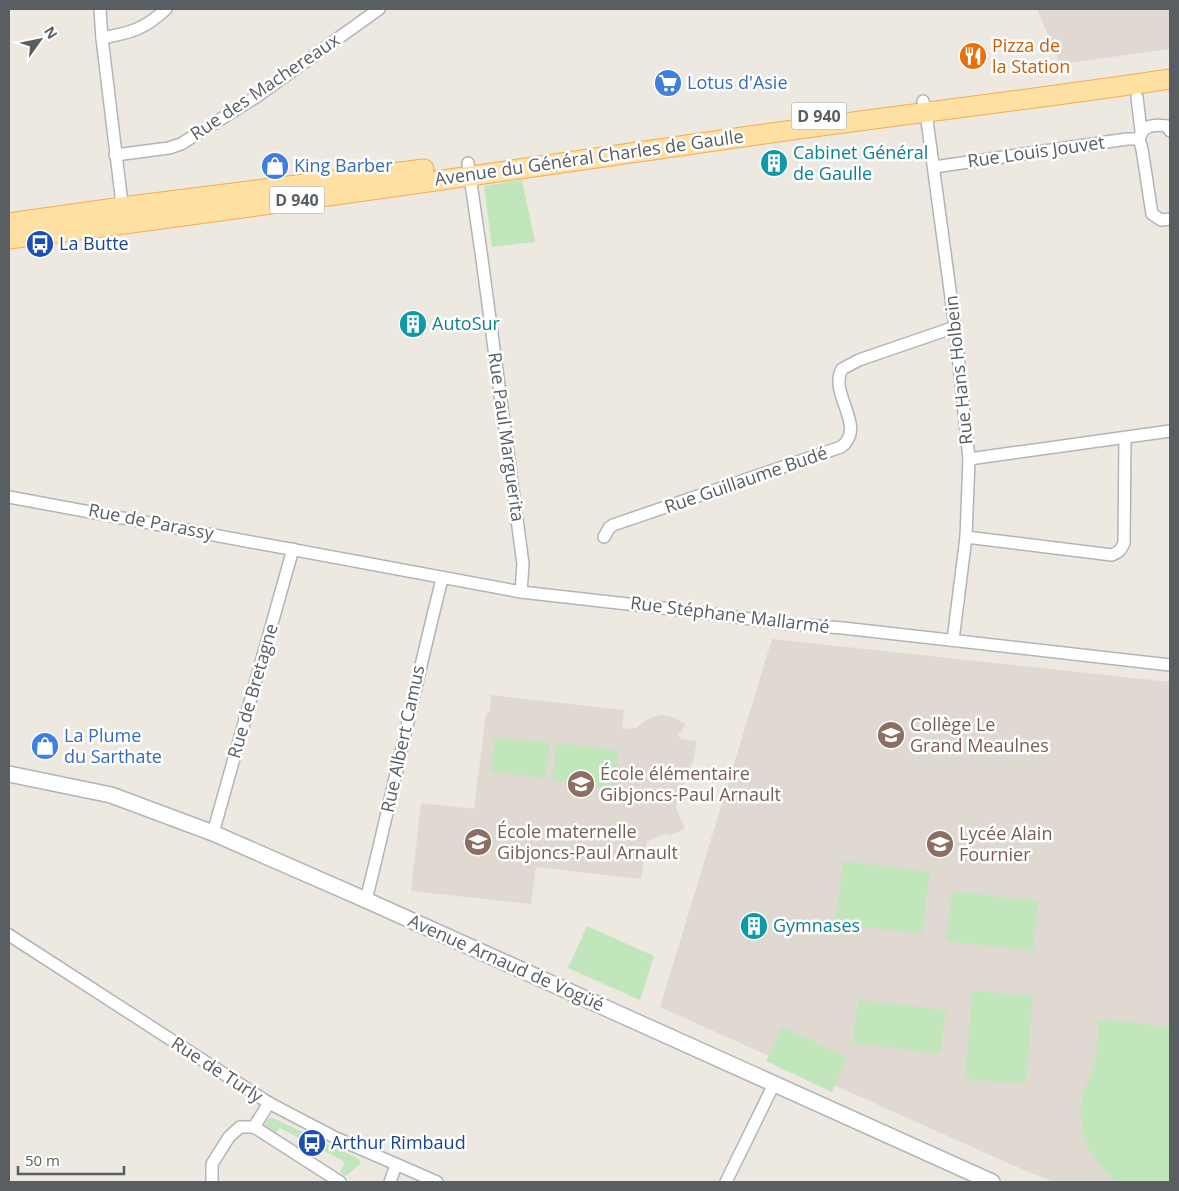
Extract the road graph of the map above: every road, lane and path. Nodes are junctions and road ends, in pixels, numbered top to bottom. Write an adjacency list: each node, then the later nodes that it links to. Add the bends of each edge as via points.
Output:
1 (100, 9): 4 (street)
2 (166, 9): 4 (street, via 151,23 133,32)
3 (379, 9): 11 (street, Rue des Machereaux, via 256,97 181,144)
4 (102, 38): 11 (street)
5 (1170, 66): 8 (main road, Avenue du Général Charles de Gaulle / D 940)
6 (1170, 78): 8 (main road, Avenue du Général Charles de Gaulle / D 940)
7 (1137, 97): 10 (street)
8 (924, 107): 12 (street, Rue Hans Holbein); 13 (main road, Avenue du Général Charles de Gaulle / D 940)
9 (1170, 131): 10 (street, Rue Louis Jouvet, via 1167,126 1145,128)
10 (1140, 135): 12 (street, Rue Louis Jouvet); 15 (street, via 1152,214 1161,220)
11 (115, 155): 14 (street)
12 (934, 167): 18 (street, Rue Hans Holbein)
13 (469, 169): 14 (main road, Avenue du Général Charles de Gaulle / D 940, via 168,219); 27 (street, Rue Paul Marguerita, via 523,564)
14 (123, 215): 16 (main road, Avenue du Général Charles de Gaulle / D 940); 17 (main road, Avenue du Général Charles de Gaulle / D 940)
15 (1170, 219)
16 (9, 223)
17 (9, 239)
18 (955, 327): 21 (street, Rue Hans Holbein); 23 (street, Rue Guillaume Budé, via 842,368 839,381 851,433 841,447 613,525)
19 (1170, 431): 20 (street)
20 (1125, 438): 21 (street); 24 (street, via 1124,543 1118,553 1112,555)
21 (969, 459): 24 (street, Rue Hans Holbein)
22 (9, 497): 25 (street, Rue de Parassy)
23 (604, 537)
24 (966, 537): 28 (street, Rue Hans Holbein)
25 (292, 549): 26 (street, Rue Stéphane Mallarmé); 31 (street, Rue de Bretagne)
26 (442, 579): 27 (street, Rue Stéphane Mallarmé); 32 (street, Rue Albert Camus)
27 (521, 592): 28 (street, Rue Stéphane Mallarmé)
28 (952, 640): 29 (street, Rue Stéphane Mallarmé)
29 (1170, 665)
30 (9, 774): 31 (street, Avenue Arnaud de Vogüé, via 111,794)
31 (213, 833): 32 (street, Avenue Arnaud de Vogüé)
32 (366, 900): 34 (street, Avenue Arnaud de Vogüé)
33 (9, 935): 35 (street, Rue de Turly)
34 (774, 1084): 42 (street); 43 (street, Avenue Arnaud de Vogüé)
35 (269, 1103): 36 (street); 37 (street, Rue de Turly)
36 (254, 1127): 38 (street, via 240,1127 228,1137 212,1164); 39 (street)
37 (396, 1165): 40 (street); 41 (street, Rue de Turly)
38 (212, 1182)
39 (340, 1182)
40 (390, 1182)
41 (437, 1182)
42 (726, 1182)
43 (992, 1182)

